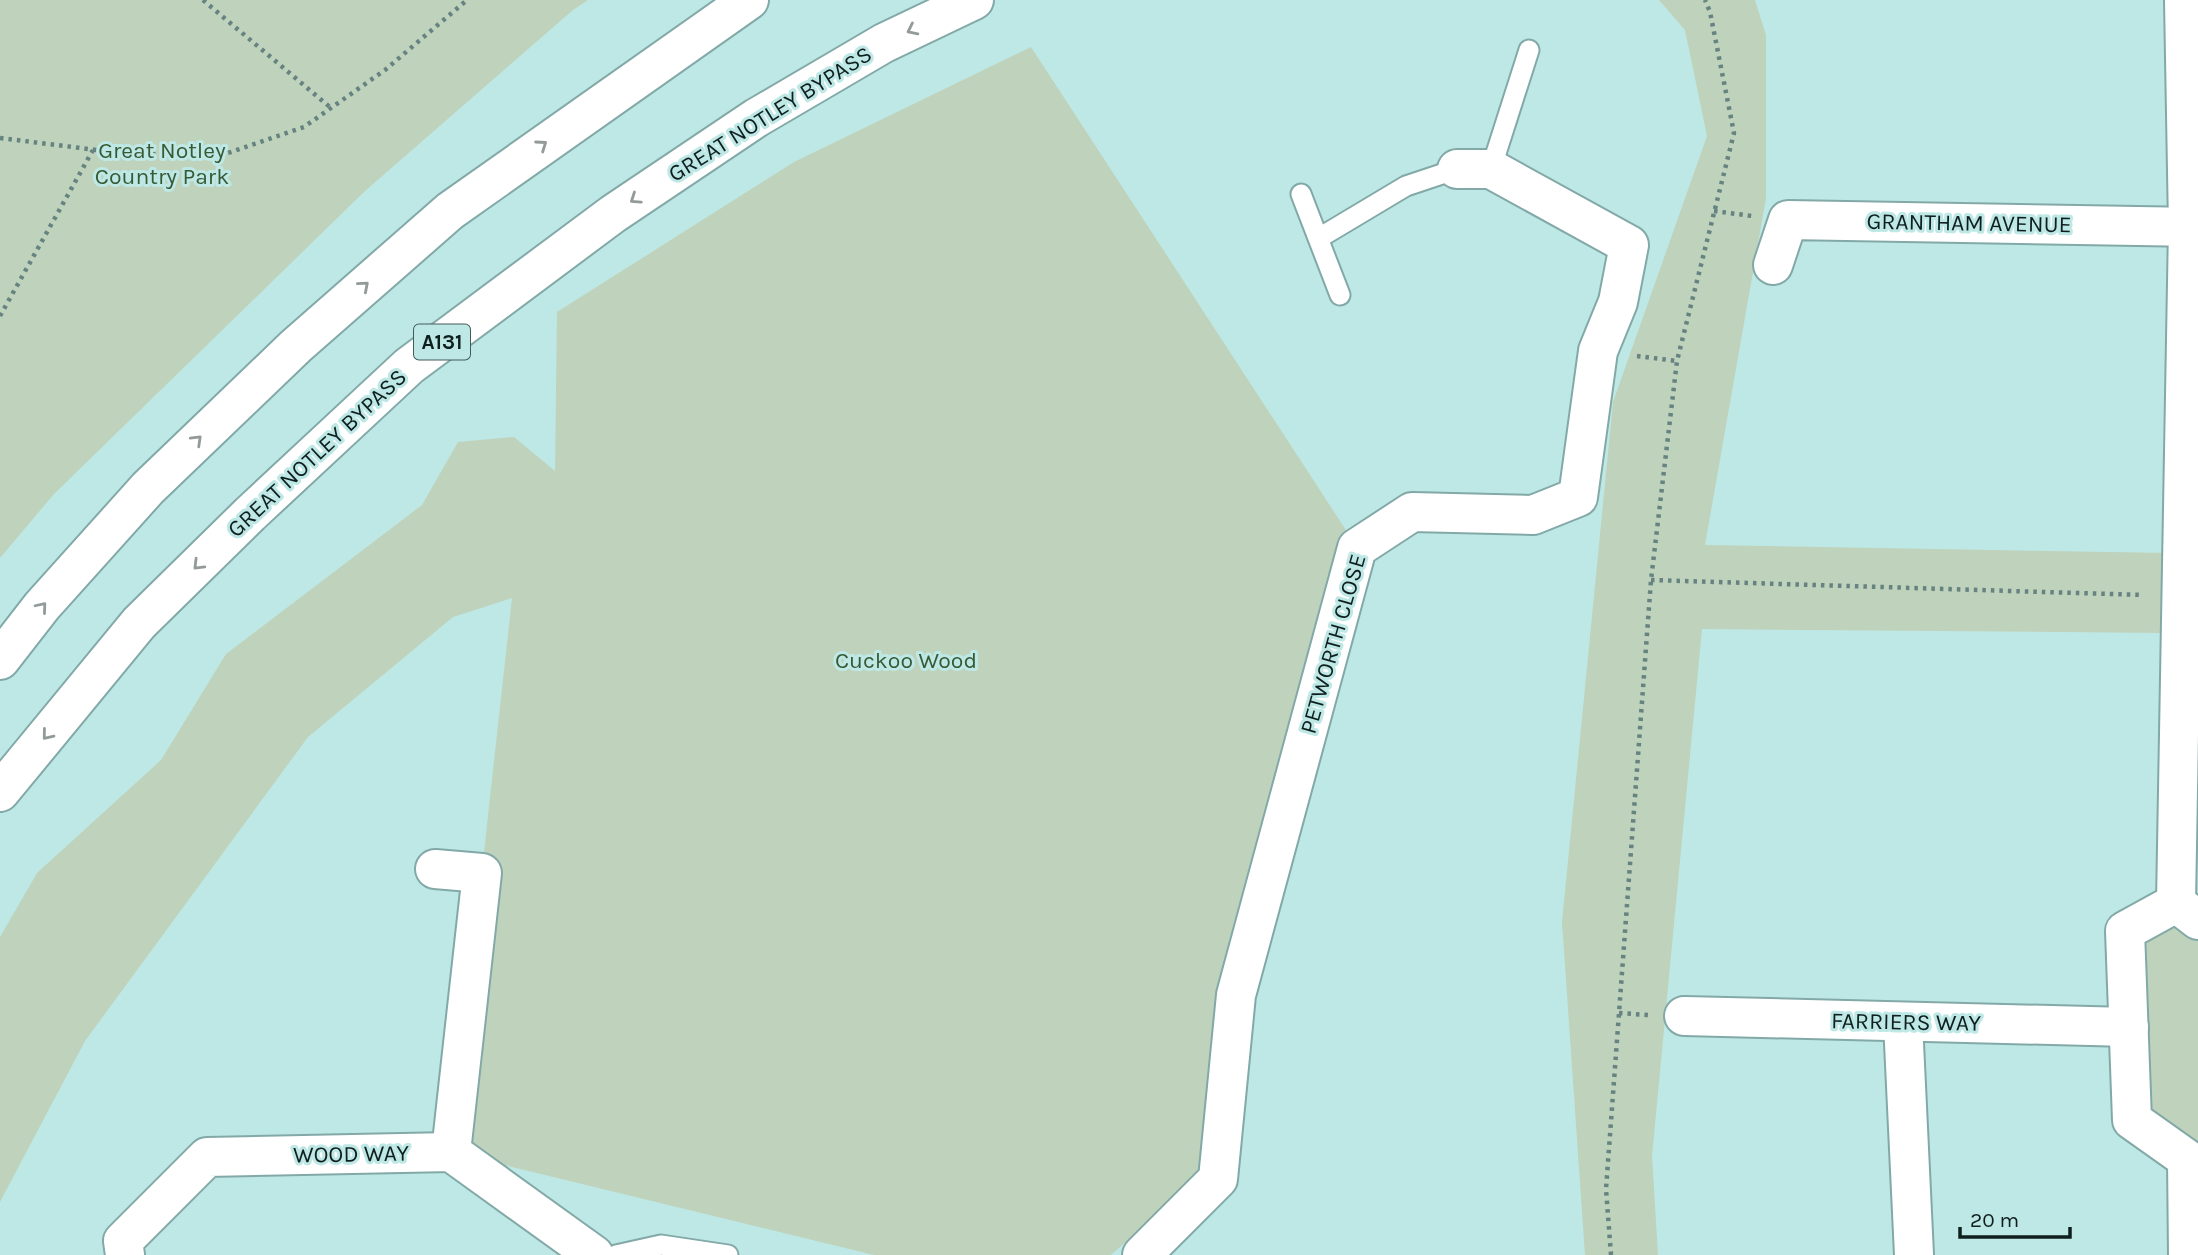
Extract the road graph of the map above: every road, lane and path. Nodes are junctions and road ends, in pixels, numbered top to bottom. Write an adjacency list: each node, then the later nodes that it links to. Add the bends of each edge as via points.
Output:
1 (203, 0): 8 (path)
2 (467, 0): 8 (path, via 385,70)
3 (974, 0): 21 (main road, GREAT NOTLEY BYPASS / A131, one-way to 21, via 884,43 756,118 613,214 409,366 139,623)
4 (1705, 0): 18 (path, via 1734,133 1678,361)
5 (2184, 0): 13 (main road)
6 (743, 3): 20 (main road, one-way to 6, via 148,488 296,346 450,211)
7 (1529, 50): 11 (lane)
8 (331, 107): 10 (path, via 304,127 222,155)
9 (0, 138): 10 (path)
10 (93, 150): 17 (path)
11 (1474, 169): 14 (lane, via 1406,186); 33 (main road, PETWORTH CLOSE, via 1629,245 1618,302 1598,351 1578,497 1533,515 1412,512 1357,548 1236,995 1218,1179)
12 (1301, 194): 14 (lane)
13 (2193, 227): 15 (main road, GRANTHAM AVENUE, via 1788,220); 19 (main road)
14 (1319, 238): 16 (lane)
15 (1773, 265)
16 (1340, 295)
17 (0, 316)
18 (1651, 580): 19 (path); 34 (path, via 1606,1189)
19 (2181, 597): 23 (main road)
20 (0, 660)
21 (0, 792)
22 (435, 869): 27 (main road, via 482,873)
23 (2187, 912): 26 (main road, via 2125,931)
24 (1684, 1016): 25 (main road, FARRIERS WAY)
25 (1903, 1022): 26 (main road, FARRIERS WAY); 35 (main road)
26 (2129, 1027): 28 (main road, via 2132,1120)
27 (451, 1152): 29 (main road, WOOD WAY, via 207,1157 123,1241); 30 (main road)
28 (2193, 1154): 36 (main road)
29 (125, 1255)
30 (594, 1255)
31 (617, 1255): 32 (lane, via 661,1245)
32 (728, 1255)
33 (1142, 1255)
34 (1611, 1255)
35 (1914, 1255)
36 (2188, 1255)

